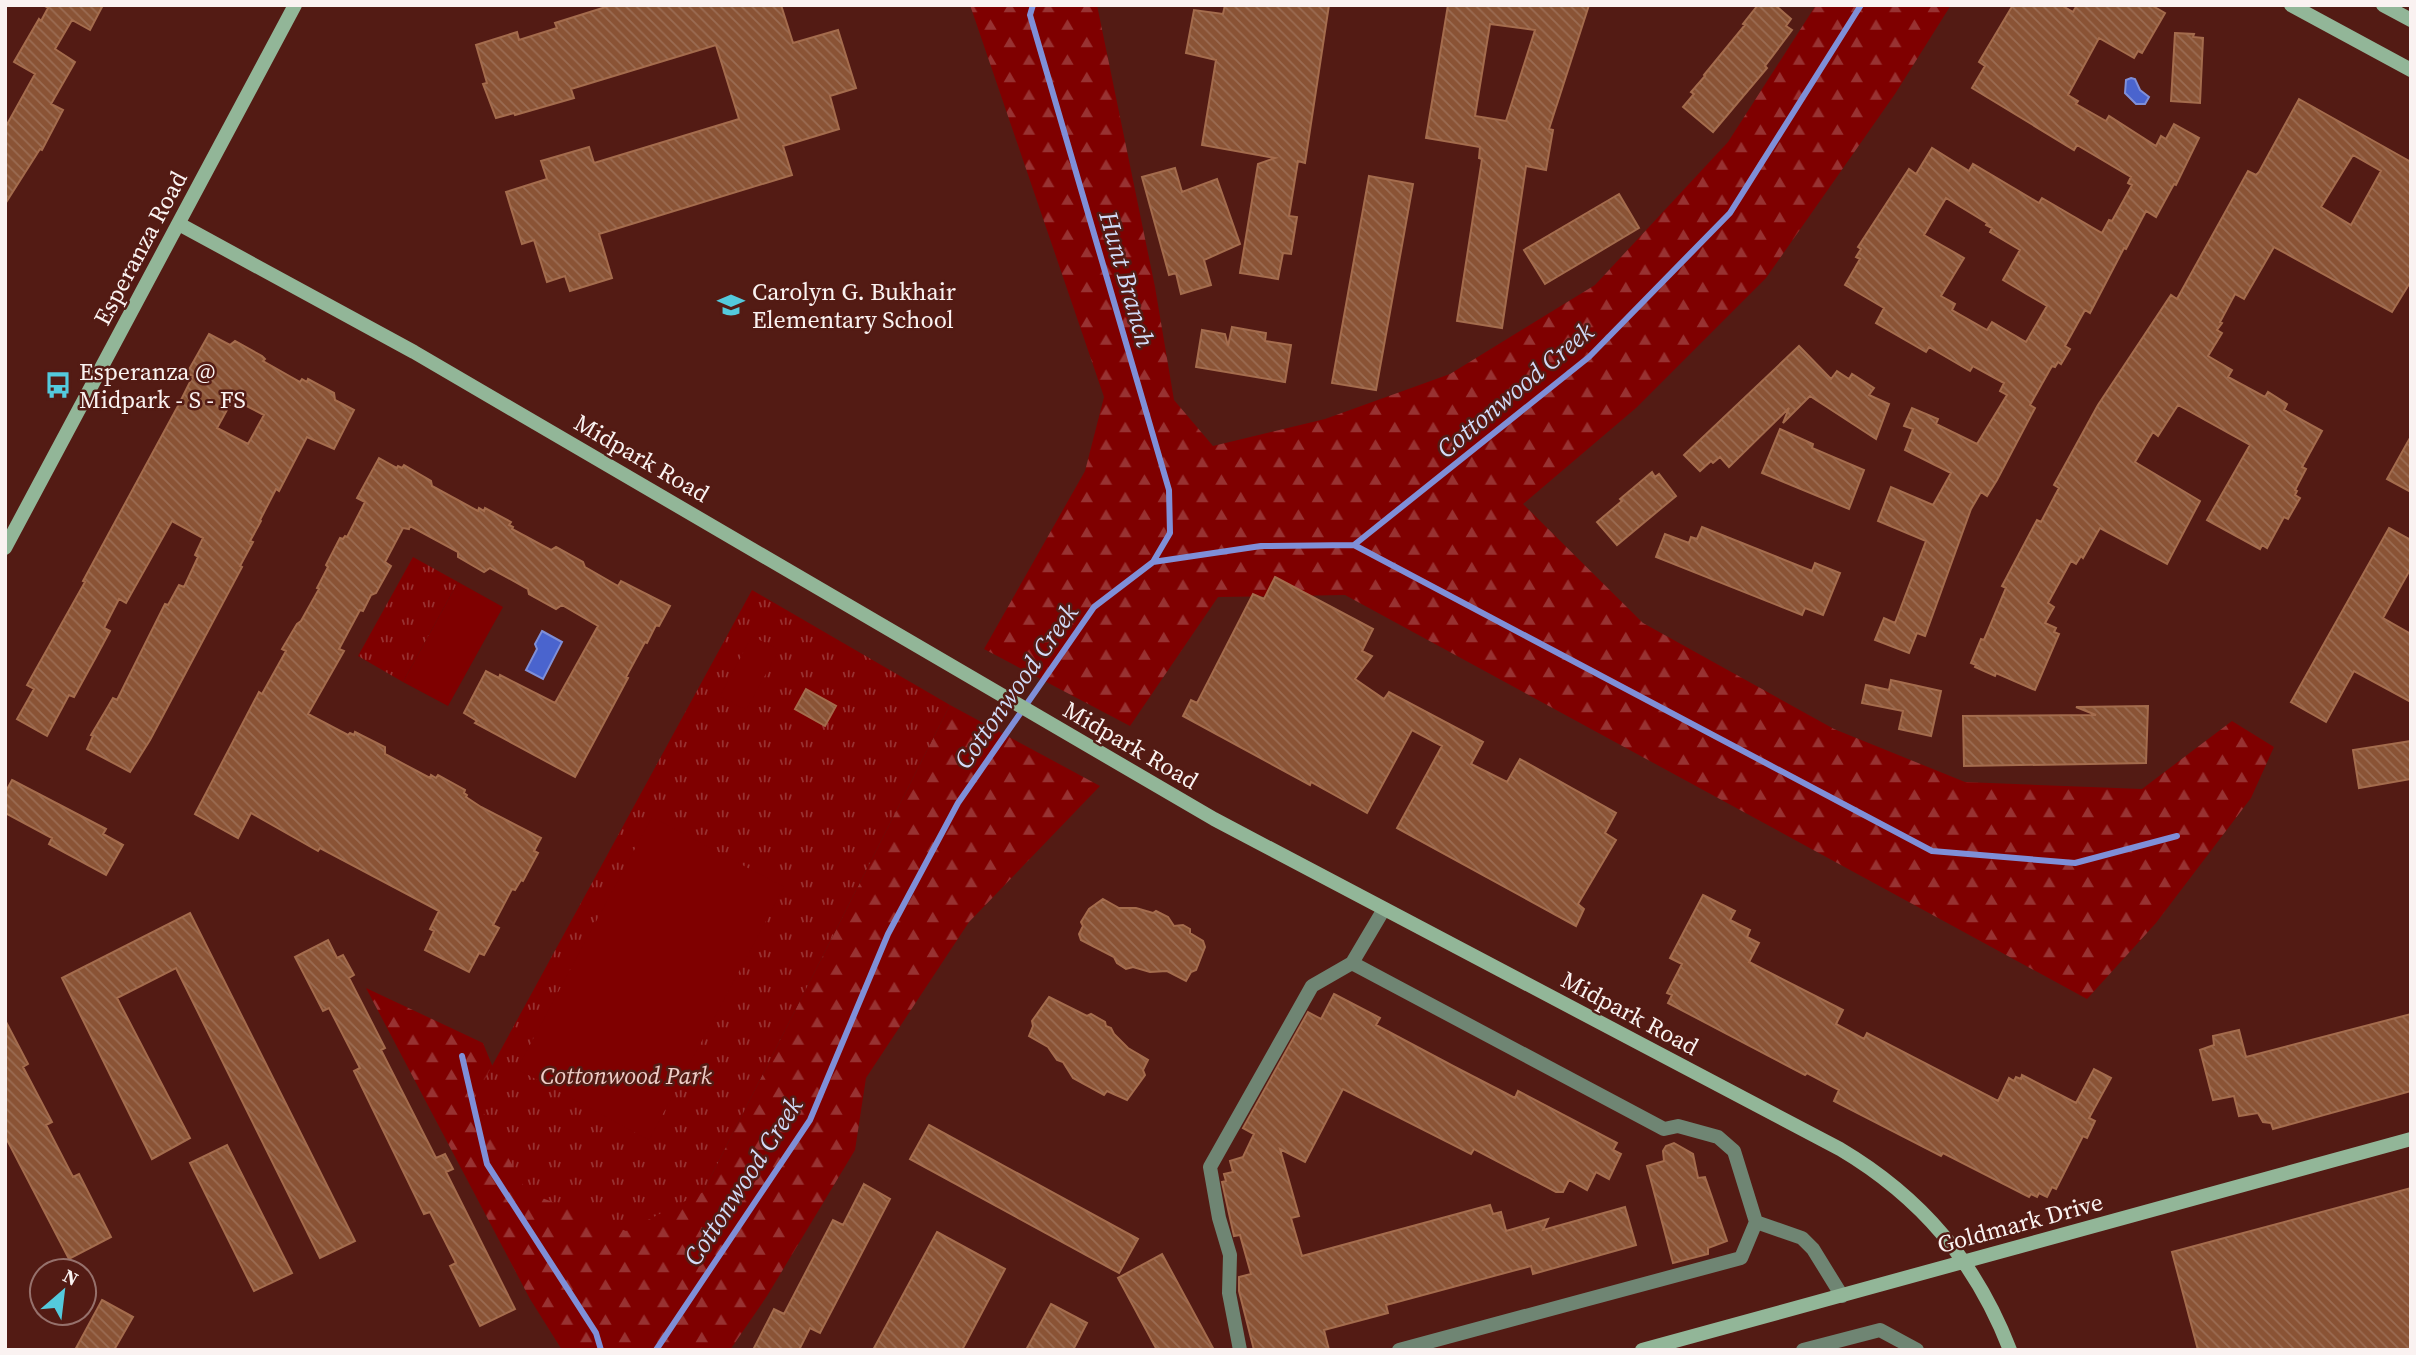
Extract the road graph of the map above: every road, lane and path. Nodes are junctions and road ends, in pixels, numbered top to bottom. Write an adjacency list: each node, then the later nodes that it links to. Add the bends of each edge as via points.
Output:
1 (295, 5): 6 (street, Esperanza Road)
2 (2383, 5): 4 (street)
3 (2299, 7): 5 (street)
4 (2411, 20)
5 (2411, 70)
6 (179, 224): 7 (street, Esperanza Road); 8 (street, Midpark Road, via 425,358 1213,819)
7 (5, 548)
8 (1384, 909): 9 (street); 12 (street, Midpark Road, via 1873,1168 1927,1216)
9 (1352, 963): 11 (street, via 1664,1129 1678,1126 1718,1137 1734,1151); 15 (street, via 1312,986 1210,1167 1230,1255 1229,1293)
10 (2411, 1139): 12 (street, Goldmark Drive)
11 (1756, 1222): 13 (street, via 1802,1238); 16 (street, via 1741,1258)
12 (1963, 1262): 13 (street, Goldmark Drive); 19 (street, Midpark Road, via 1992,1308)
13 (1842, 1296): 14 (street, Goldmark Drive)
14 (1650, 1349)
15 (1240, 1350)
16 (1399, 1350)
17 (1802, 1350): 18 (street, via 1880,1330)
18 (1917, 1350)
19 (2010, 1350)

